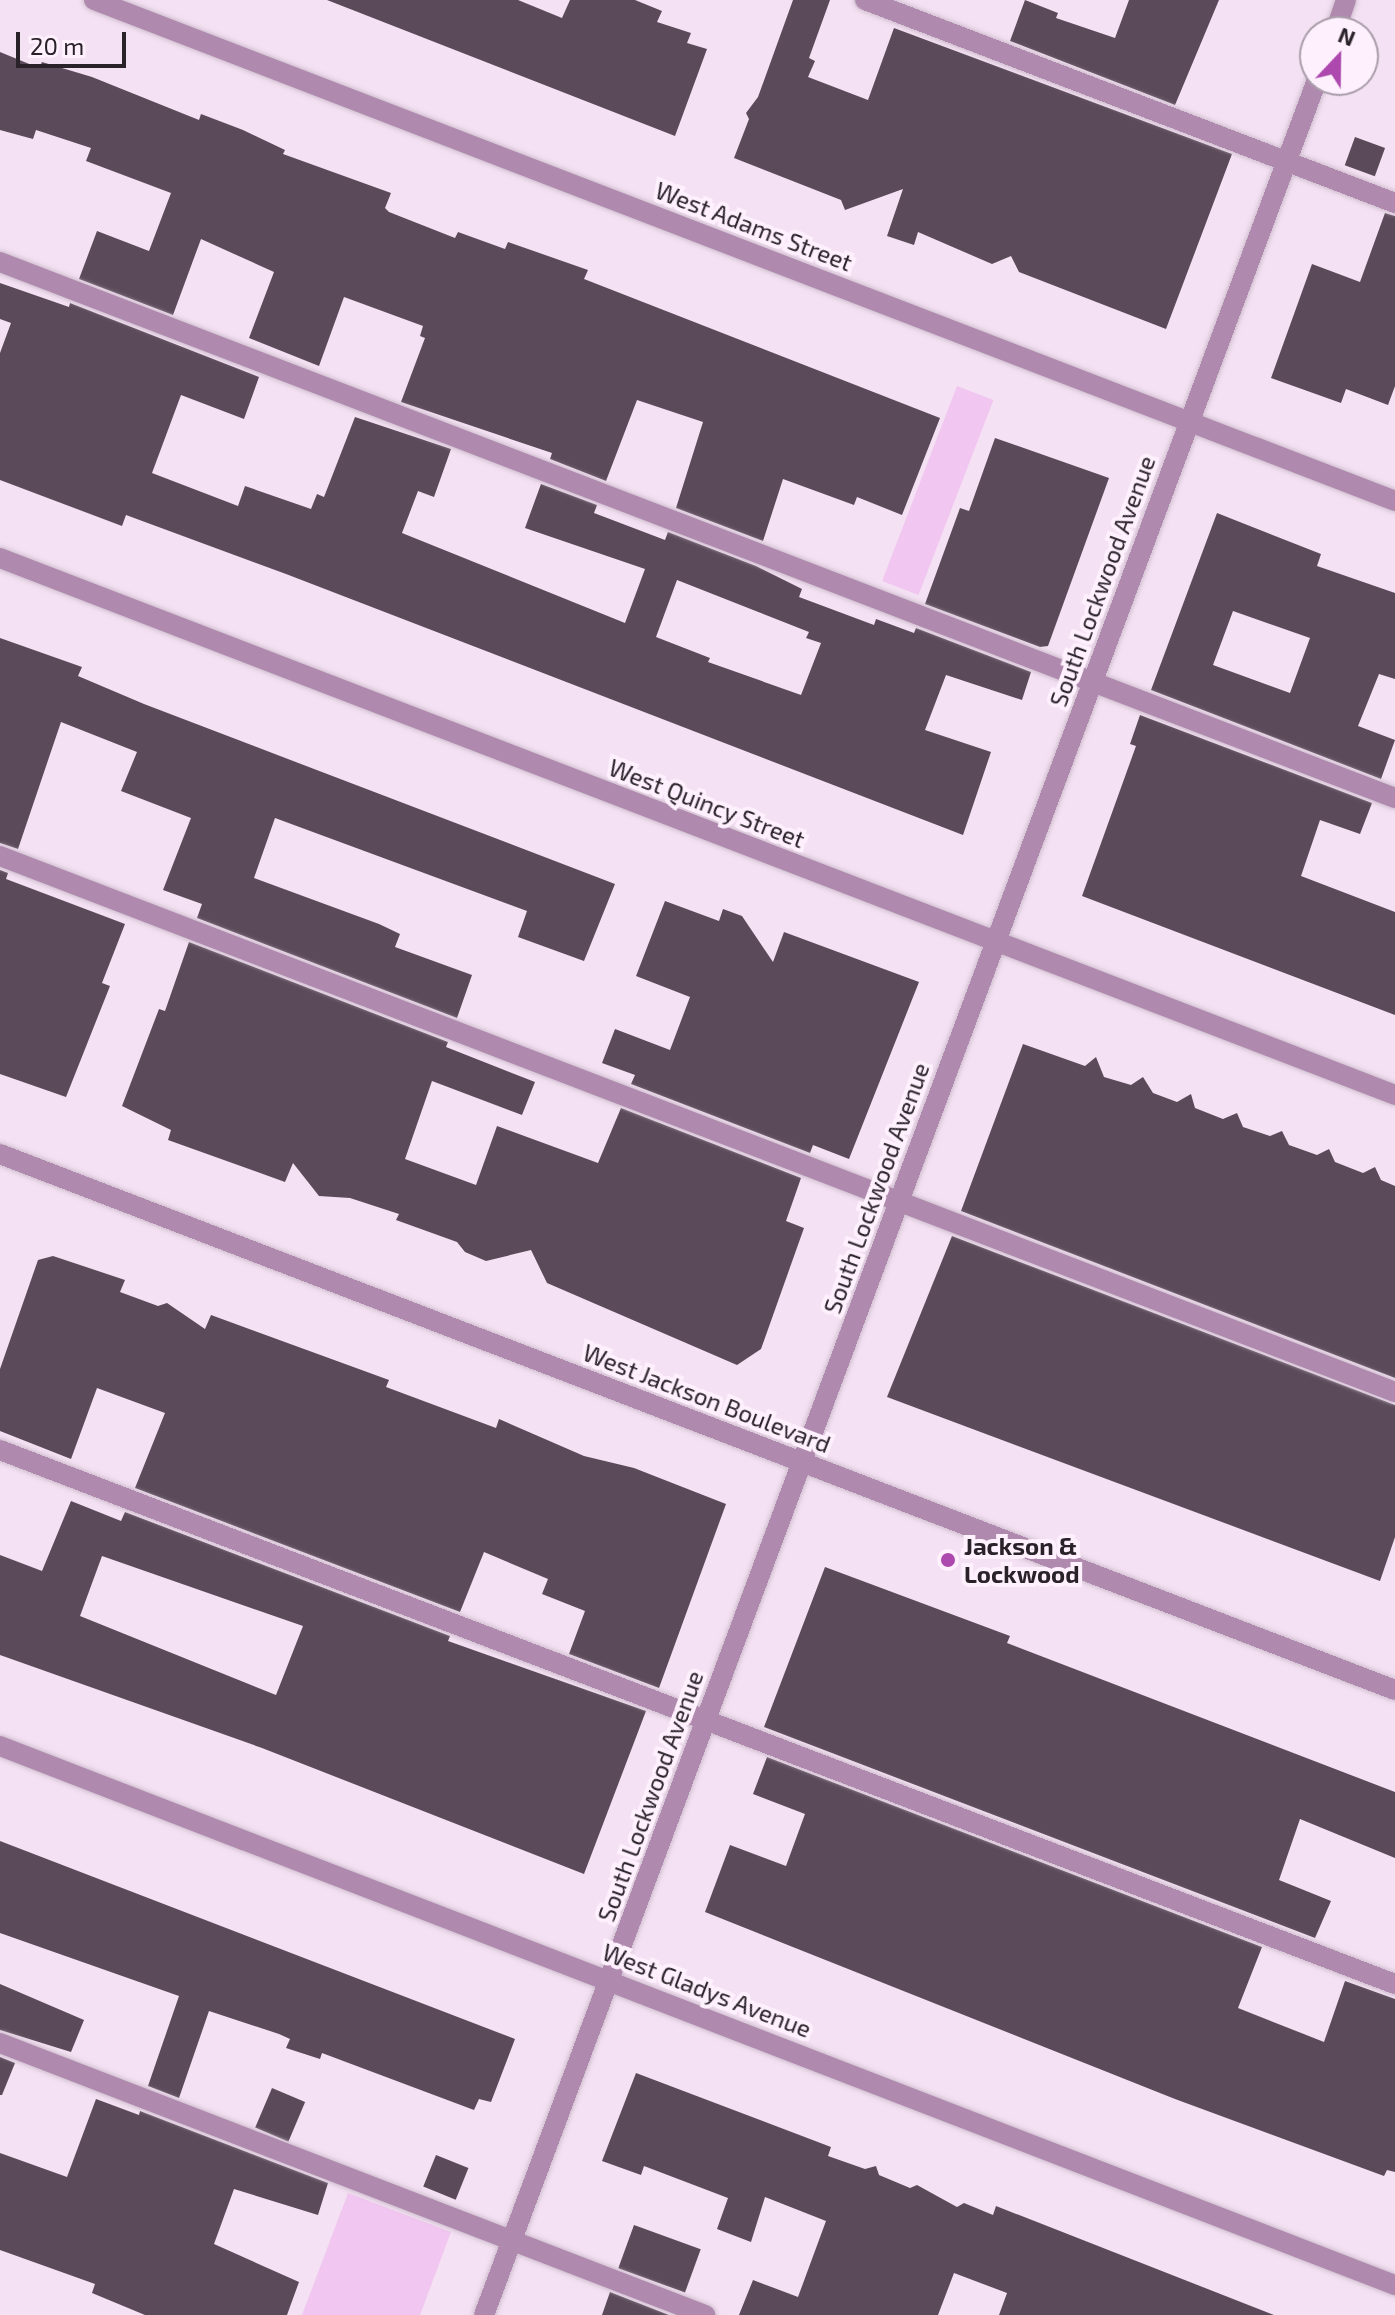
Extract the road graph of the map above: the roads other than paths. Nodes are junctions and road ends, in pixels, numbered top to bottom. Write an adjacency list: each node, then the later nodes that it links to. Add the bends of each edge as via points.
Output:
1 (94, 0): 7 (street, West Adams Street)
2 (865, 0): 4 (street)
3 (1311, 96): 4 (street, South Lockwood Avenue)
4 (1286, 161): 5 (street); 7 (street, South Lockwood Avenue)
5 (1395, 203)
6 (0, 262): 10 (street)
7 (1190, 421): 8 (street, West Adams Street); 10 (street, South Lockwood Avenue)
8 (1395, 501)
9 (0, 558): 13 (street, West Quincy Street)
10 (1092, 682): 11 (street); 13 (street, South Lockwood Avenue)
11 (1395, 798)
12 (0, 856): 16 (street)
13 (995, 942): 14 (street, West Quincy Street); 16 (street, South Lockwood Avenue)
14 (1395, 1095)
15 (0, 1154): 19 (street, West Jackson Boulevard)
16 (899, 1201): 17 (street); 19 (street, South Lockwood Avenue)
17 (1395, 1392)
18 (0, 1450): 21 (street)
19 (802, 1462): 20 (street, West Jackson Boulevard); 21 (street, South Lockwood Avenue)
20 (1395, 1690)
21 (706, 1720): 23 (street, South Lockwood Avenue); 24 (street)
22 (0, 1746): 23 (street, West Gladys Avenue)
23 (609, 1980): 26 (street, South Lockwood Avenue); 27 (street, West Gladys Avenue)
24 (1395, 1984)
25 (0, 2043): 26 (street)
26 (512, 2241): 28 (street, South Lockwood Avenue); 29 (street)
27 (1395, 2285)
28 (484, 2315)
29 (705, 2315)

